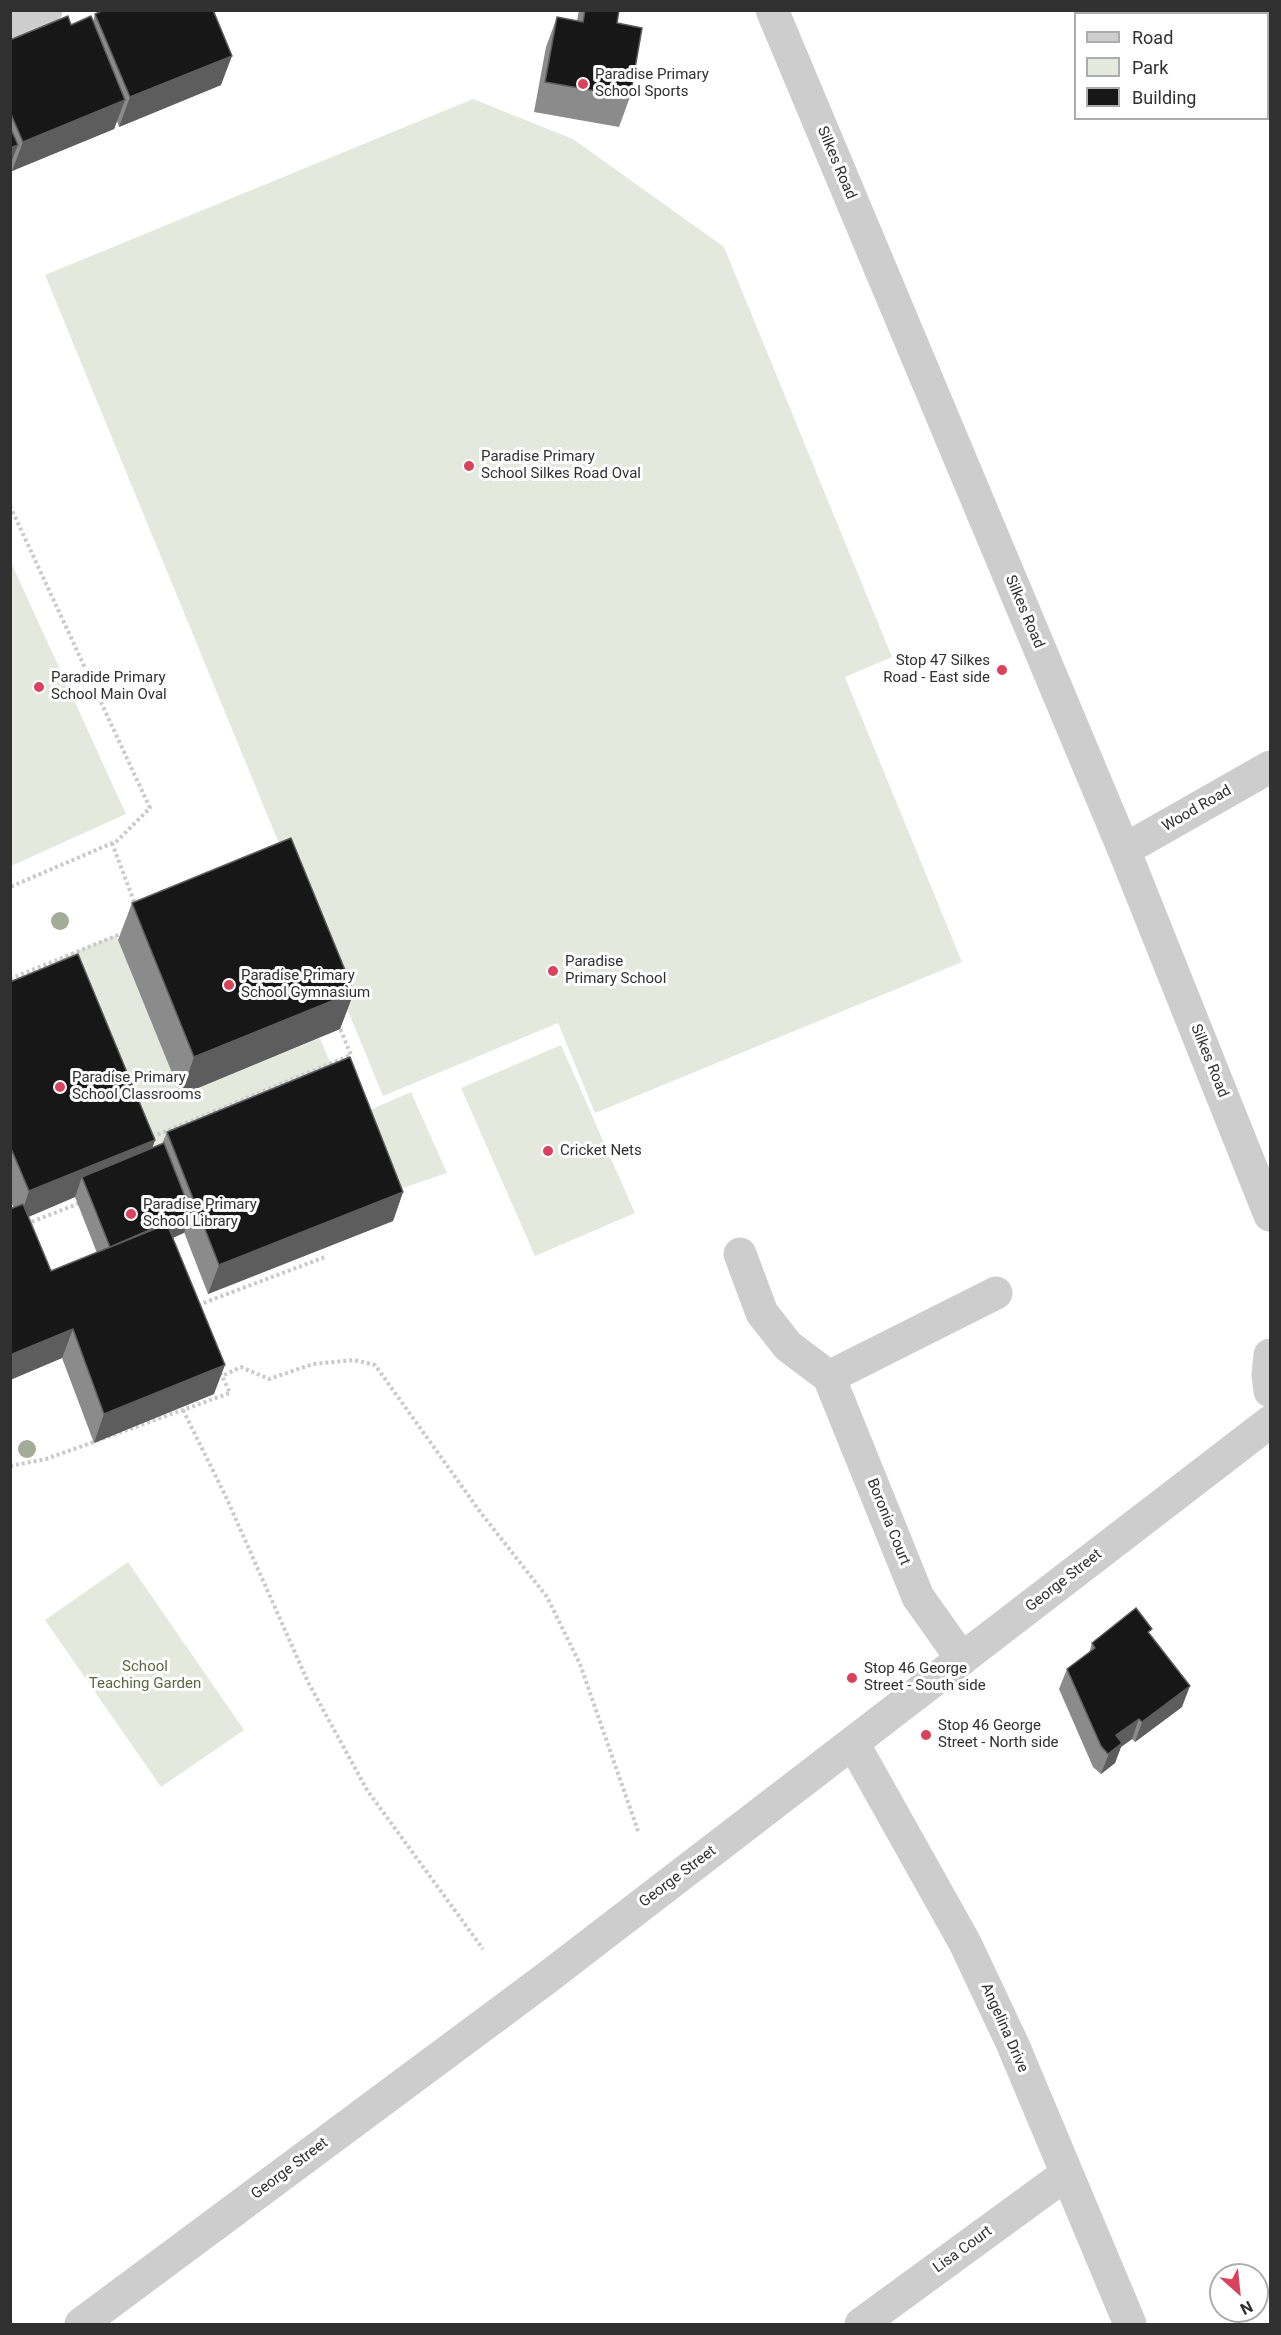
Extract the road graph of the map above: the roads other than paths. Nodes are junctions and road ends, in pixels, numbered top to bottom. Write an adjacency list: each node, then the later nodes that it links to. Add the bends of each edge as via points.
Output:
1 (46, 10): 3 (street)
2 (772, 10): 5 (street, Silkes Road)
3 (10, 26)
4 (1270, 767): 5 (street, Wood Road)
5 (1124, 850): 6 (street, Silkes Road)
6 (1270, 1215)
7 (740, 1254): 10 (street, via 762,1313 788,1346)
8 (996, 1293): 10 (street)
9 (1270, 1355): 11 (street)
10 (829, 1377): 13 (street, Boronia Court, via 918,1597)
11 (1270, 1391)
12 (1270, 1422): 13 (street, George Street)
13 (962, 1659): 14 (street, George Street)
14 (853, 1743): 15 (street, Angelina Drive, via 965,1943 1013,2045); 16 (street, George Street, via 544,1980)
15 (1065, 2175): 17 (street, Lisa Court); 18 (street, Angelina Drive)
16 (81, 2325)
17 (861, 2325)
18 (1130, 2325)

